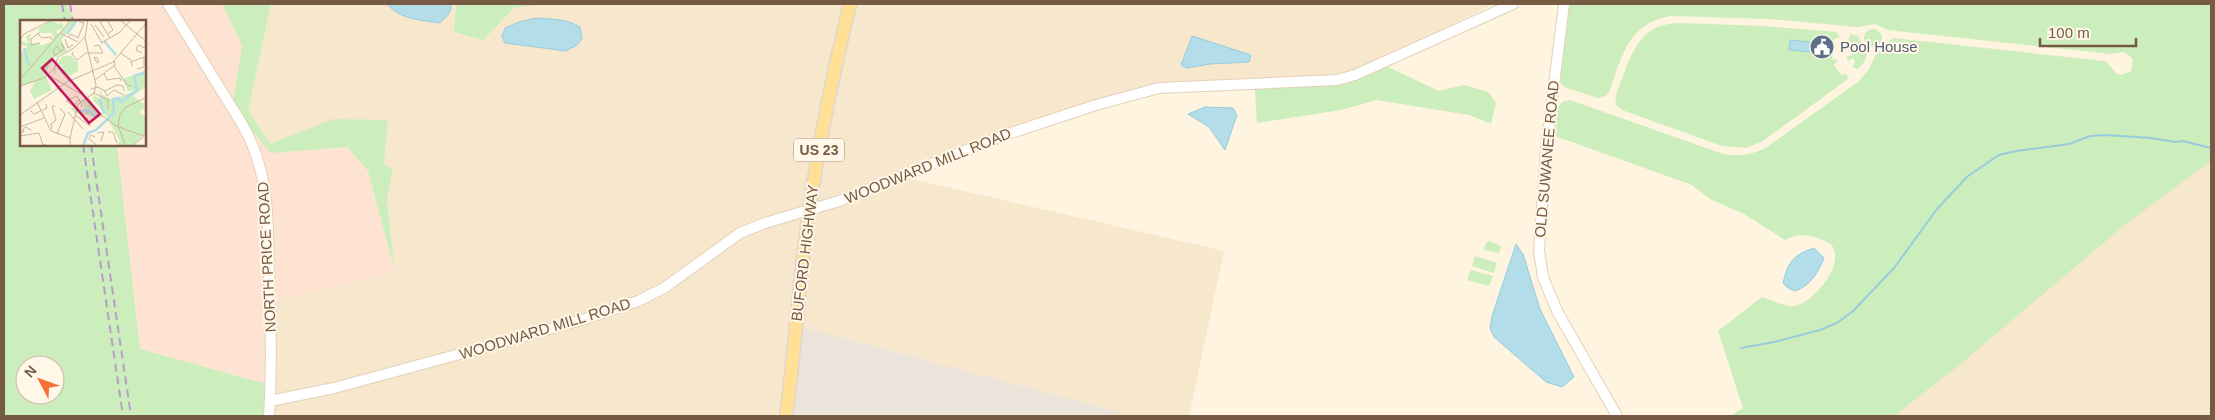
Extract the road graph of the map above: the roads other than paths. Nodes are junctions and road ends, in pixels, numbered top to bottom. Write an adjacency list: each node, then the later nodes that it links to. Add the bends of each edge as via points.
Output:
1 (168, 4): 6 (street, NORTH PRICE ROAD, via 254,144 261,168 269,241)
2 (850, 4): 5 (main road, BUFORD HIGHWAY / US 23, via 818,156)
3 (1513, 4): 5 (street, WOODWARD MILL ROAD, via 1355,75 1315,82 1159,88 1005,134)
4 (1564, 4): 9 (street, OLD SUWANEE ROAD, via 1546,149 1539,251 1543,278 1557,312)
5 (810, 211): 6 (street, WOODWARD MILL ROAD, via 740,233 664,288 638,301 472,351 334,388); 8 (main road, BUFORD HIGHWAY / US 23)
6 (270, 401): 7 (street, NORTH PRICE ROAD)
7 (269, 416)
8 (786, 416)
9 (1617, 416)

